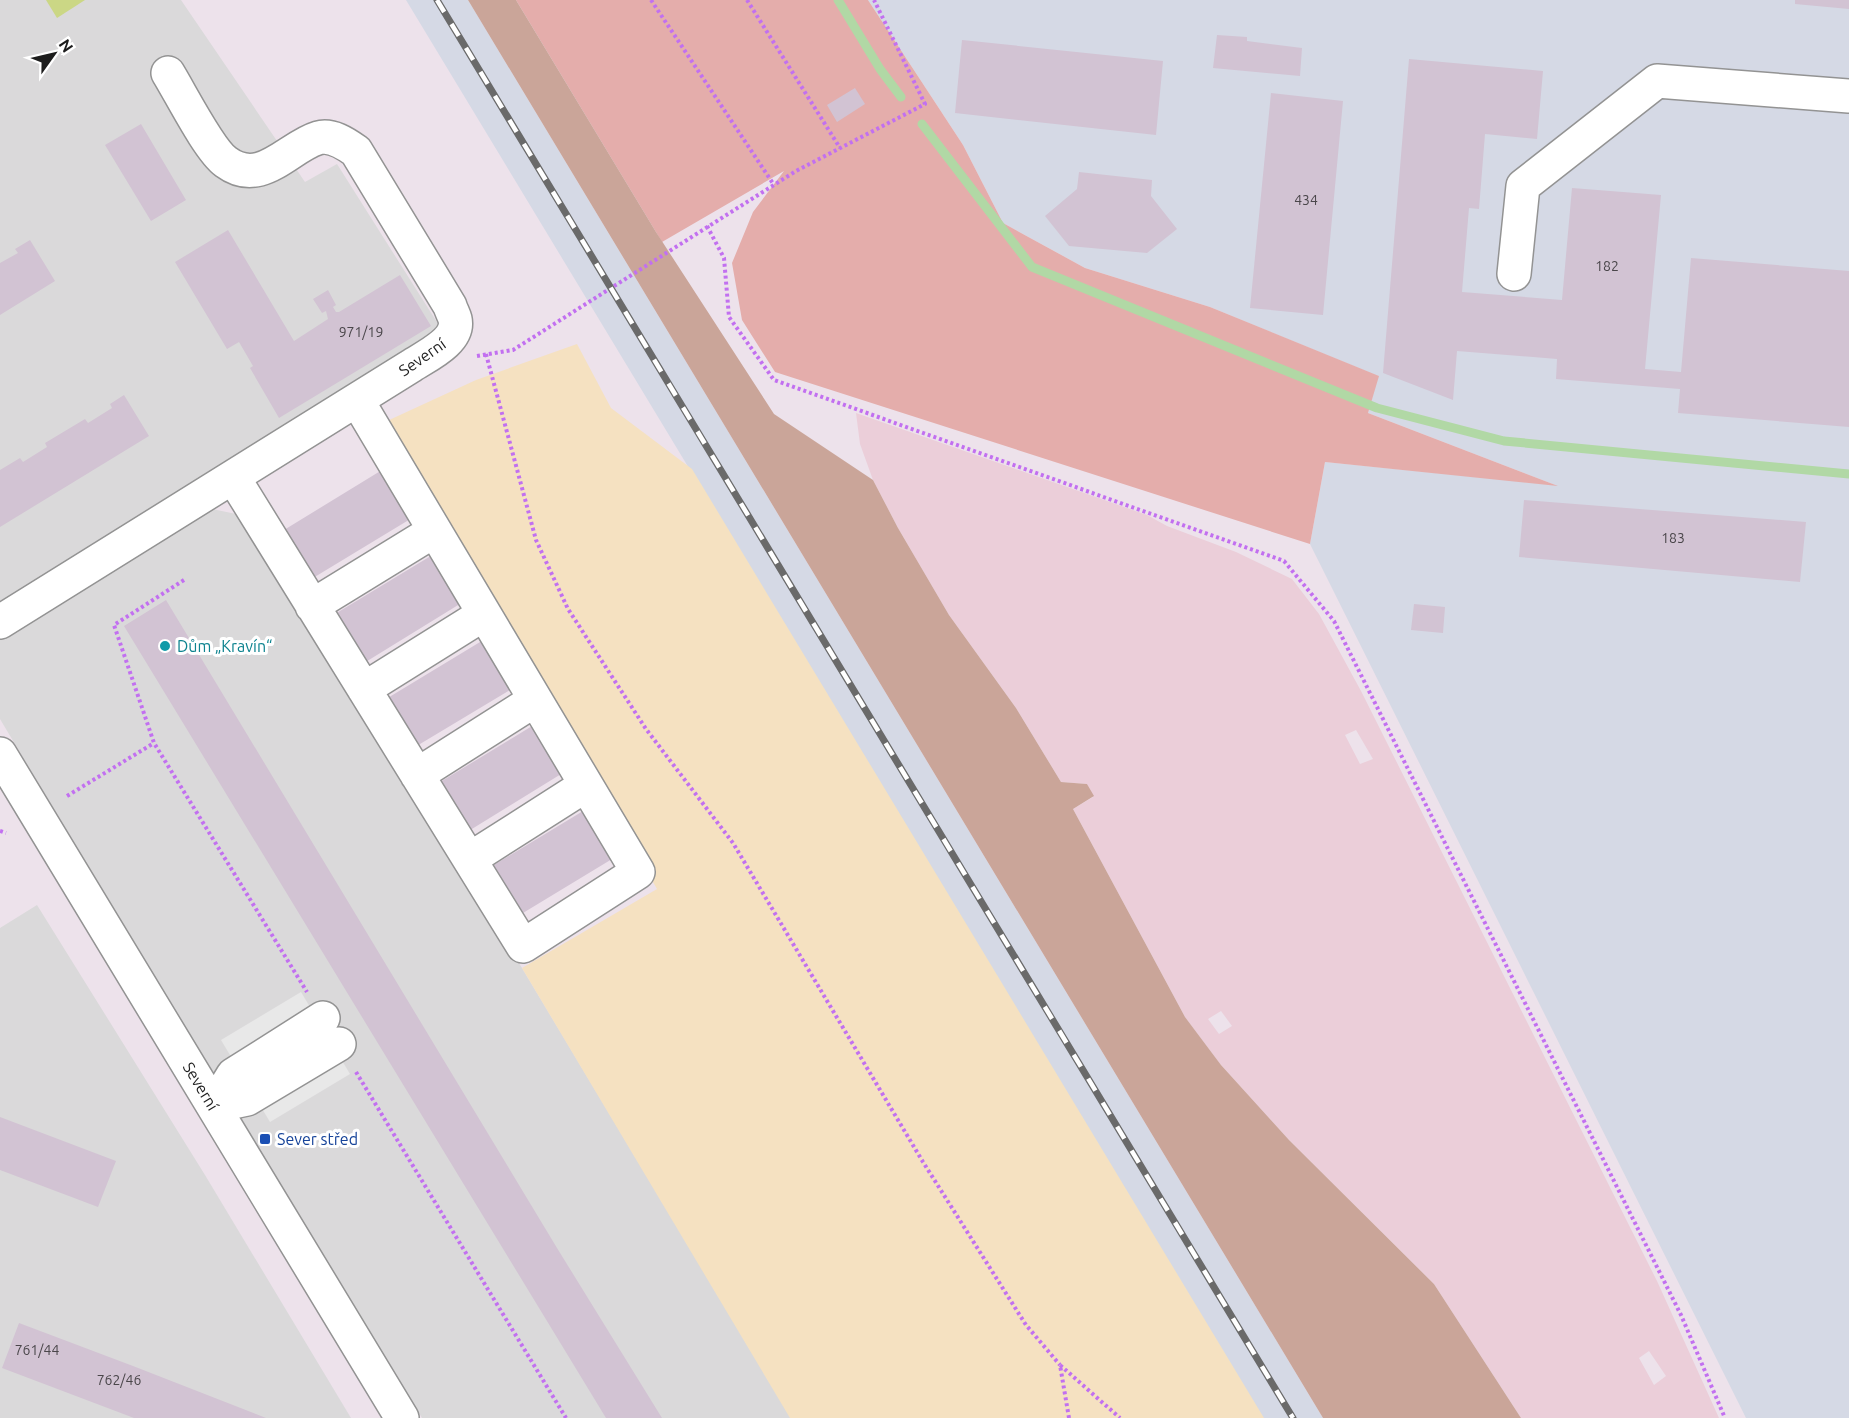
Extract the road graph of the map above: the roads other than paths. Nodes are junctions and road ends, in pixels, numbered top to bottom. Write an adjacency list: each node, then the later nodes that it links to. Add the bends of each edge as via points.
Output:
1 (168, 73): 4 (street, Severní, via 214,150 226,162 245,171 267,167 319,137 340,140 356,151 450,306 456,321 446,343)
2 (1849, 96): 3 (street, via 1657,81 1523,186)
3 (1514, 274)
4 (357, 400): 5 (street, Severní); 6 (street)
5 (233, 477): 7 (street); 9 (street, Severní)
6 (434, 531): 7 (street); 8 (street)
7 (312, 606): 10 (street)
8 (484, 614): 10 (street); 11 (street)
9 (0, 622)
10 (364, 689): 13 (street)
11 (535, 700): 13 (street); 14 (street)
12 (0, 754): 17 (street, Severní)
13 (417, 775): 15 (street)
14 (586, 785): 15 (street); 15 (street, via 638,872 523,946)
15 (470, 859)
16 (331, 1031): 17 (street, via 233,1075)
17 (214, 1106): 18 (street, Severní)
18 (402, 1418)

